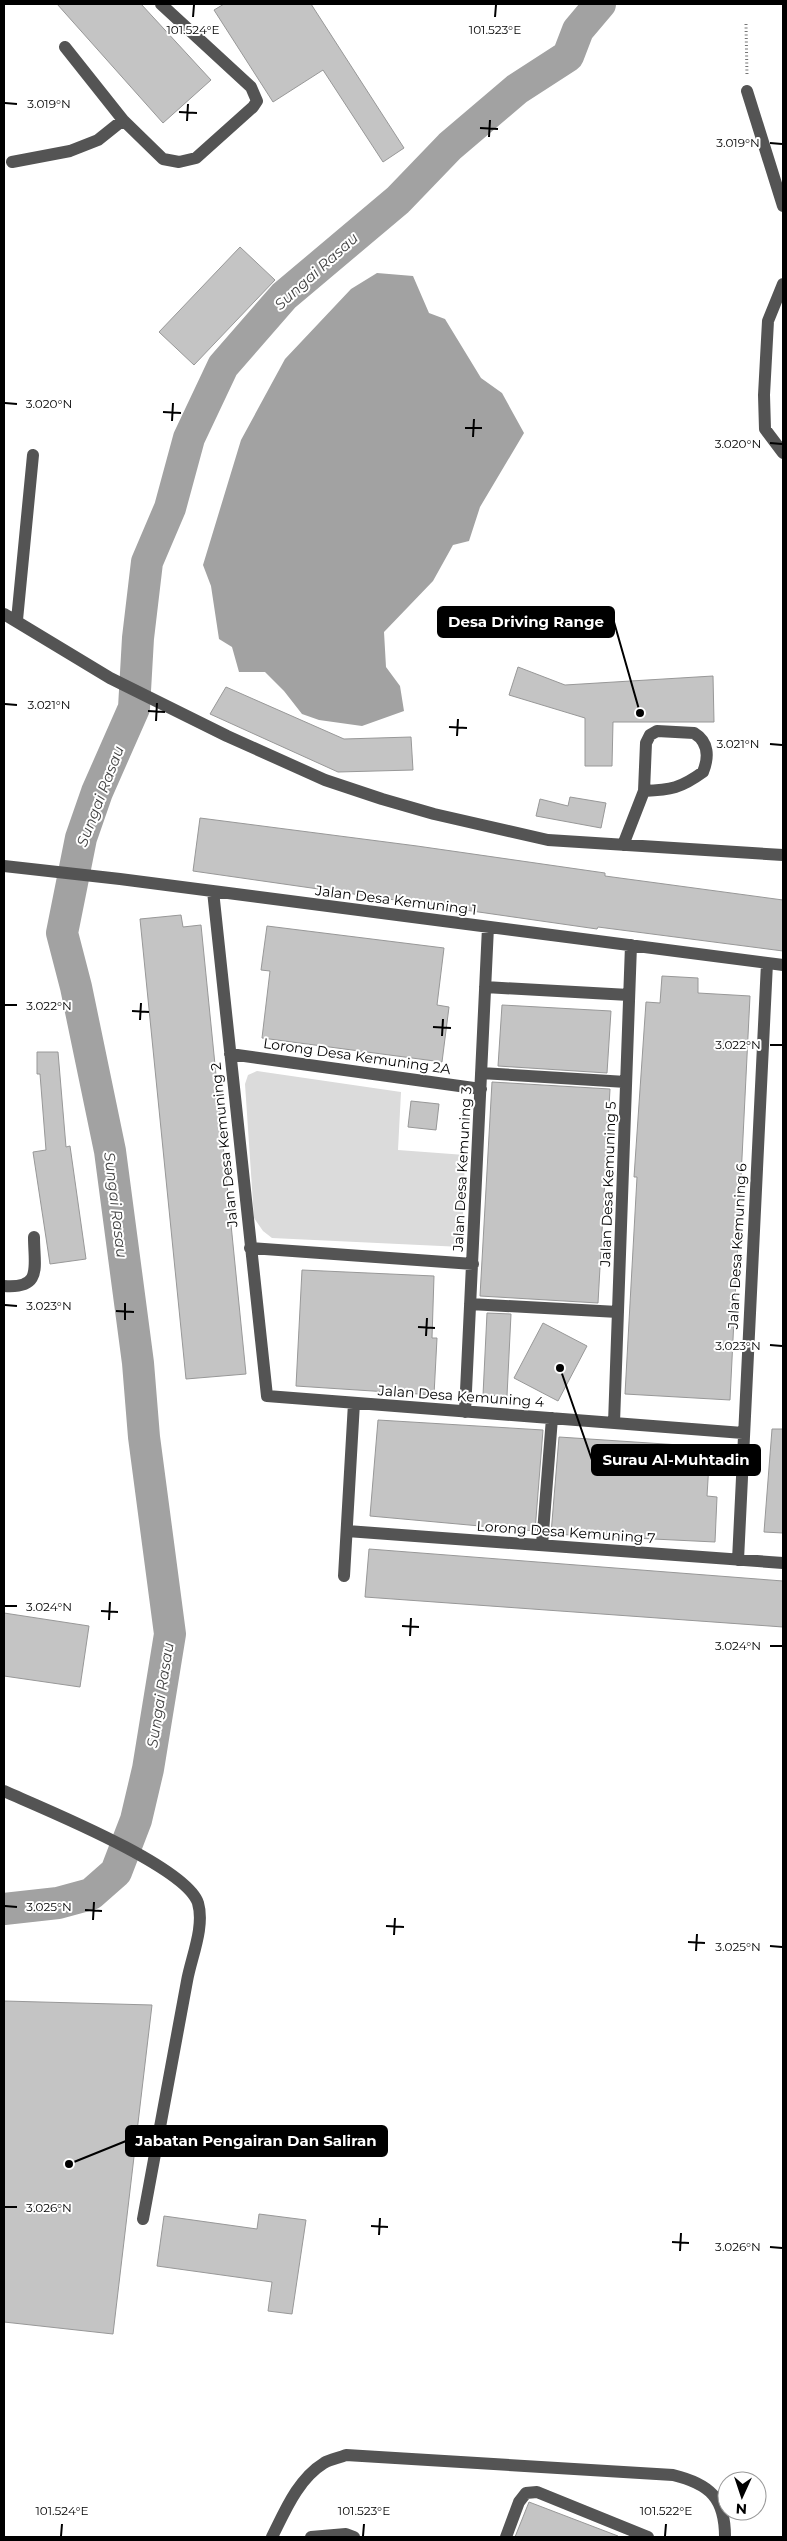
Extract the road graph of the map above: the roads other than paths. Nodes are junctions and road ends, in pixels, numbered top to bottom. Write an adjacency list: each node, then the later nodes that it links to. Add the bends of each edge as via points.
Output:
1 (161, 4): 4 (street, via 251,87 257,101 196,158 179,162 163,159)
2 (65, 47): 4 (street)
3 (747, 91): 6 (street)
4 (124, 120): 5 (street, via 98,140 70,151)
5 (12, 162)
6 (783, 206)
7 (783, 284): 8 (street, via 768,320 764,395 765,428)
8 (783, 453)
9 (33, 455): 11 (street)
10 (4, 614): 11 (street)
11 (17, 620): 13 (street, via 110,678 324,780 382,799 548,840)
12 (644, 791): 12 (street, via 673,790 703,772 708,751 699,736 657,731 650,735 646,743); 13 (street)
13 (623, 845): 14 (street)
14 (783, 854)
15 (4, 866): 16 (street, Jalan Desa Kemuning 1)
16 (213, 891): 17 (street, Jalan Desa Kemuning 1); 23 (street, Jalan Desa Kemuning 2)
17 (488, 927): 18 (street, Jalan Desa Kemuning 1); 21 (street, Jalan Desa Kemuning 3)
18 (631, 945): 19 (street, Jalan Desa Kemuning 1); 22 (street, Jalan Desa Kemuning 5)
19 (767, 963): 20 (street, Jalan Desa Kemuning 1); 38 (street, Jalan Desa Kemuning 6)
20 (783, 965)
21 (485, 987): 22 (street); 24 (street, Jalan Desa Kemuning 3)
22 (629, 995): 25 (street, Jalan Desa Kemuning 5)
23 (230, 1054): 26 (street, Lorong Desa Kemuning 2A); 28 (street, Jalan Desa Kemuning 2)
24 (481, 1073): 25 (street); 26 (street, Jalan Desa Kemuning 3)
25 (626, 1082): 32 (street, Jalan Desa Kemuning 5)
26 (480, 1089): 29 (street, Jalan Desa Kemuning 3)
27 (34, 1237): 30 (street, via 34,1276 29,1284 19,1288)
28 (250, 1248): 29 (street); 33 (street, Jalan Desa Kemuning 2)
29 (473, 1264): 31 (street, Jalan Desa Kemuning 3)
30 (4, 1286)
31 (470, 1304): 32 (street); 35 (street, Jalan Desa Kemuning 3)
32 (618, 1312): 37 (street, Jalan Desa Kemuning 5)
33 (267, 1396): 34 (street, Jalan Desa Kemuning 4)
34 (354, 1403): 35 (street, Jalan Desa Kemuning 4); 39 (street)
35 (466, 1412): 36 (street, Jalan Desa Kemuning 4)
36 (552, 1418): 37 (street, Jalan Desa Kemuning 4); 40 (street)
37 (614, 1423): 38 (street, Jalan Desa Kemuning 4)
38 (743, 1433): 41 (street, Jalan Desa Kemuning 6)
39 (347, 1531): 40 (street, Lorong Desa Kemuning 7); 43 (street)
40 (542, 1546): 41 (street, Lorong Desa Kemuning 7)
41 (738, 1560): 42 (street, Lorong Desa Kemuning 7)
42 (783, 1563)
43 (344, 1576)
44 (4, 1791): 45 (street, via 154,1862 189,1890 198,1903 200,1923)
45 (143, 2219)
46 (272, 2537): 51 (street, via 304,2480 324,2463 346,2455 673,2475 695,2480 708,2489 719,2502 725,2518)
47 (311, 2537): 48 (street, via 346,2534)
48 (354, 2537)
49 (506, 2537): 50 (street, via 519,2502 526,2493 537,2492)
50 (648, 2537)
51 (726, 2537)

